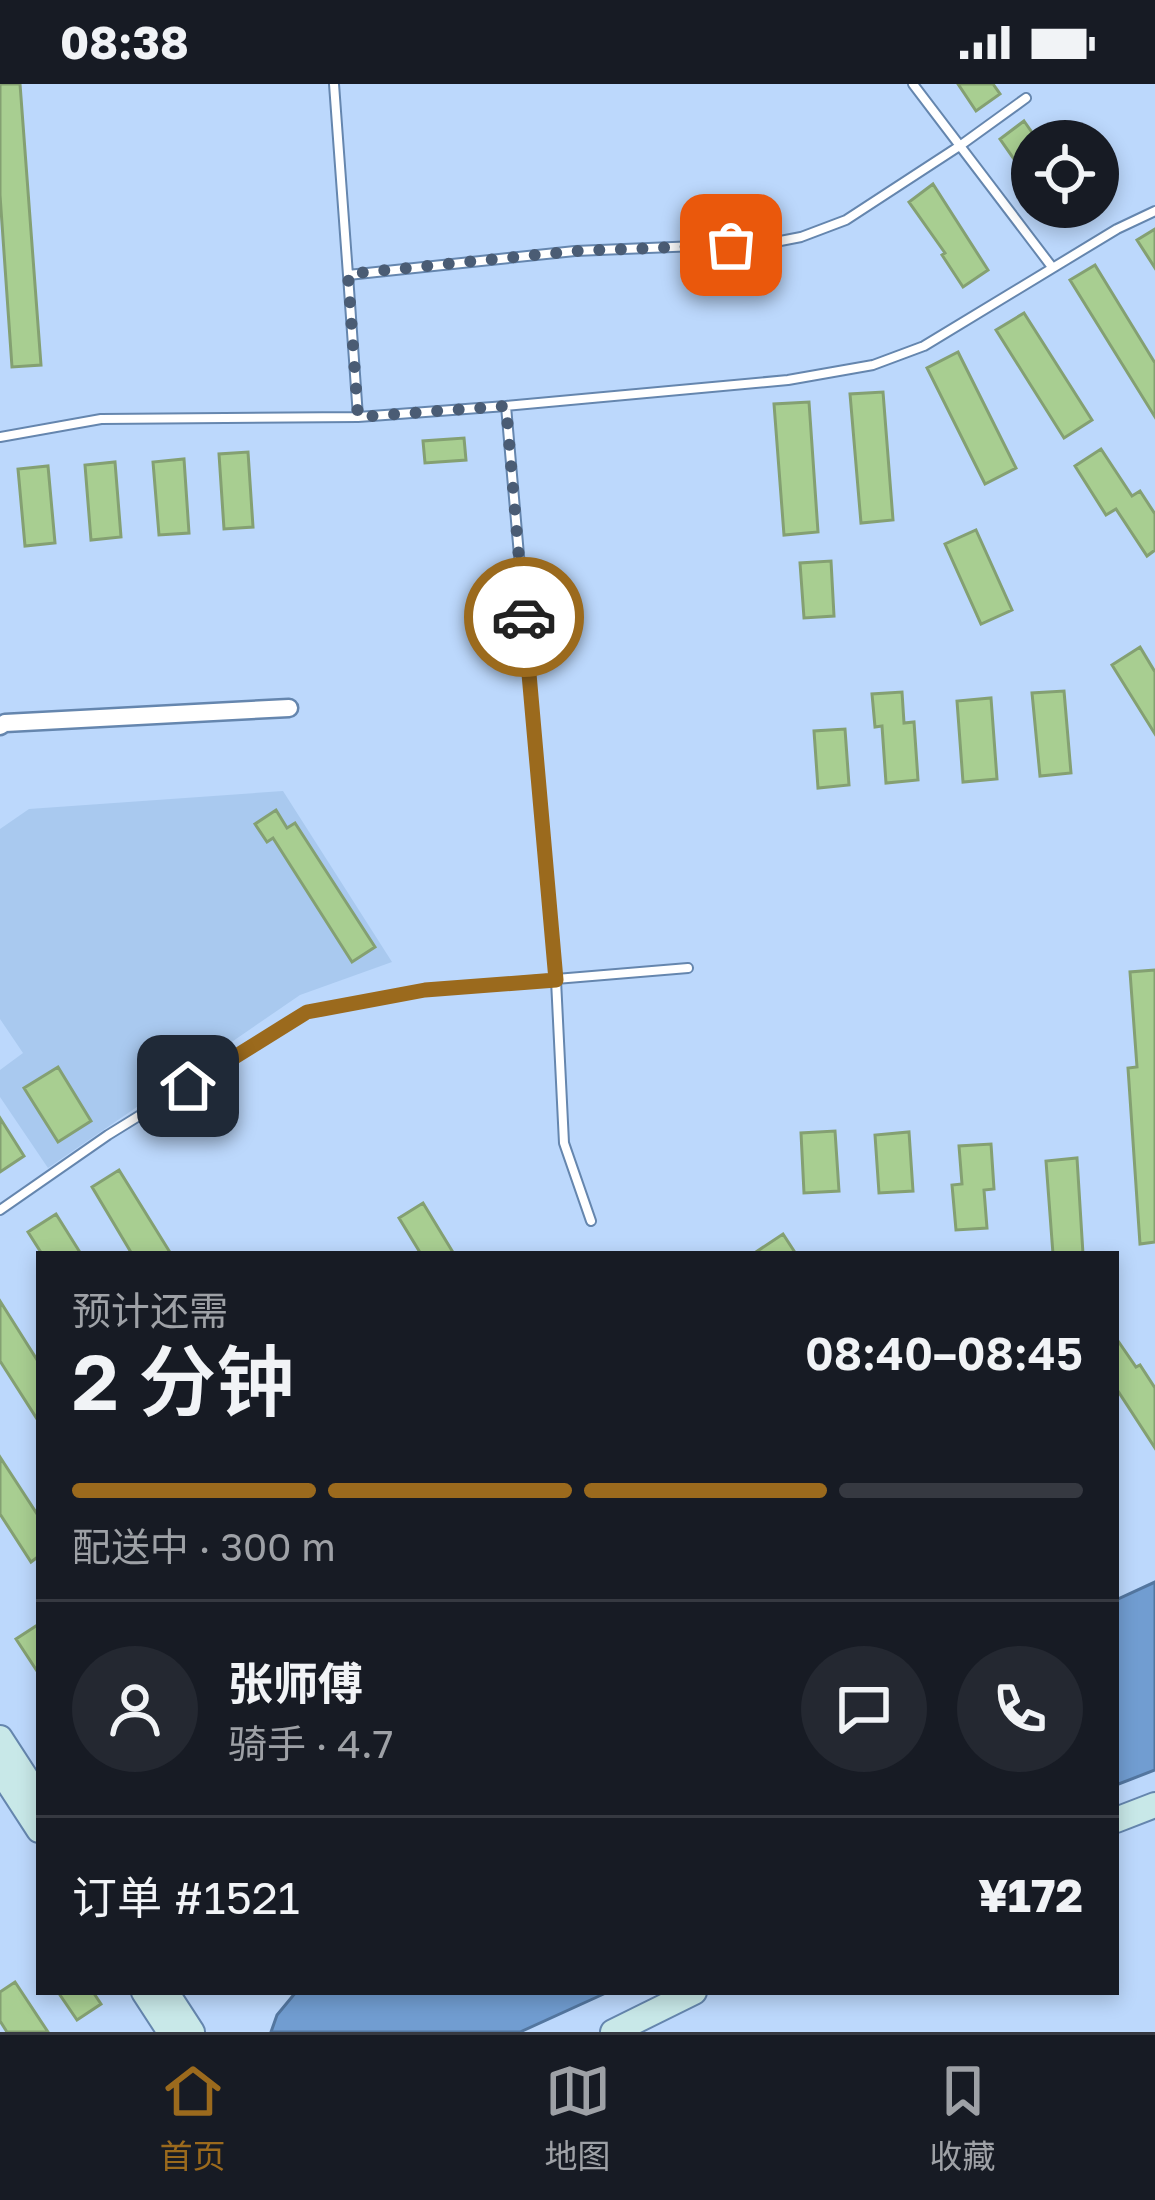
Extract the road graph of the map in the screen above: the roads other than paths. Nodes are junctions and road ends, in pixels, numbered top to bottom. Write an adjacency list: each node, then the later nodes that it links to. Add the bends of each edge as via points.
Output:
1 (334, 84): 7 (lane)
2 (913, 84): 4 (lane)
3 (1026, 98): 4 (lane)
4 (961, 145): 6 (lane); 7 (lane, via 846,220 801,237)
5 (1155, 212): 6 (lane)
6 (1052, 267): 8 (lane, via 924,346 873,365)
7 (348, 274): 9 (lane)
8 (506, 406): 9 (lane); 14 (lane)
9 (358, 417): 10 (lane, via 101,419)
10 (0, 437)
11 (289, 708): 12 (street)
12 (0, 726)
13 (688, 968): 14 (lane)
14 (556, 980): 15 (lane, via 425,990 307,1012); 16 (lane, via 564,1143)
15 (0, 1210)
16 (591, 1221)
17 (0, 1738): 19 (main road)
18 (0, 1770): 22 (main road)
19 (36, 1793)
20 (1155, 1804): 21 (main road)
21 (1119, 1819)
22 (36, 1825)
23 (146, 1995): 26 (main road)
24 (168, 1995): 27 (main road)
25 (688, 1995): 28 (main road)
26 (170, 2032)
27 (192, 2032)
28 (614, 2032)

